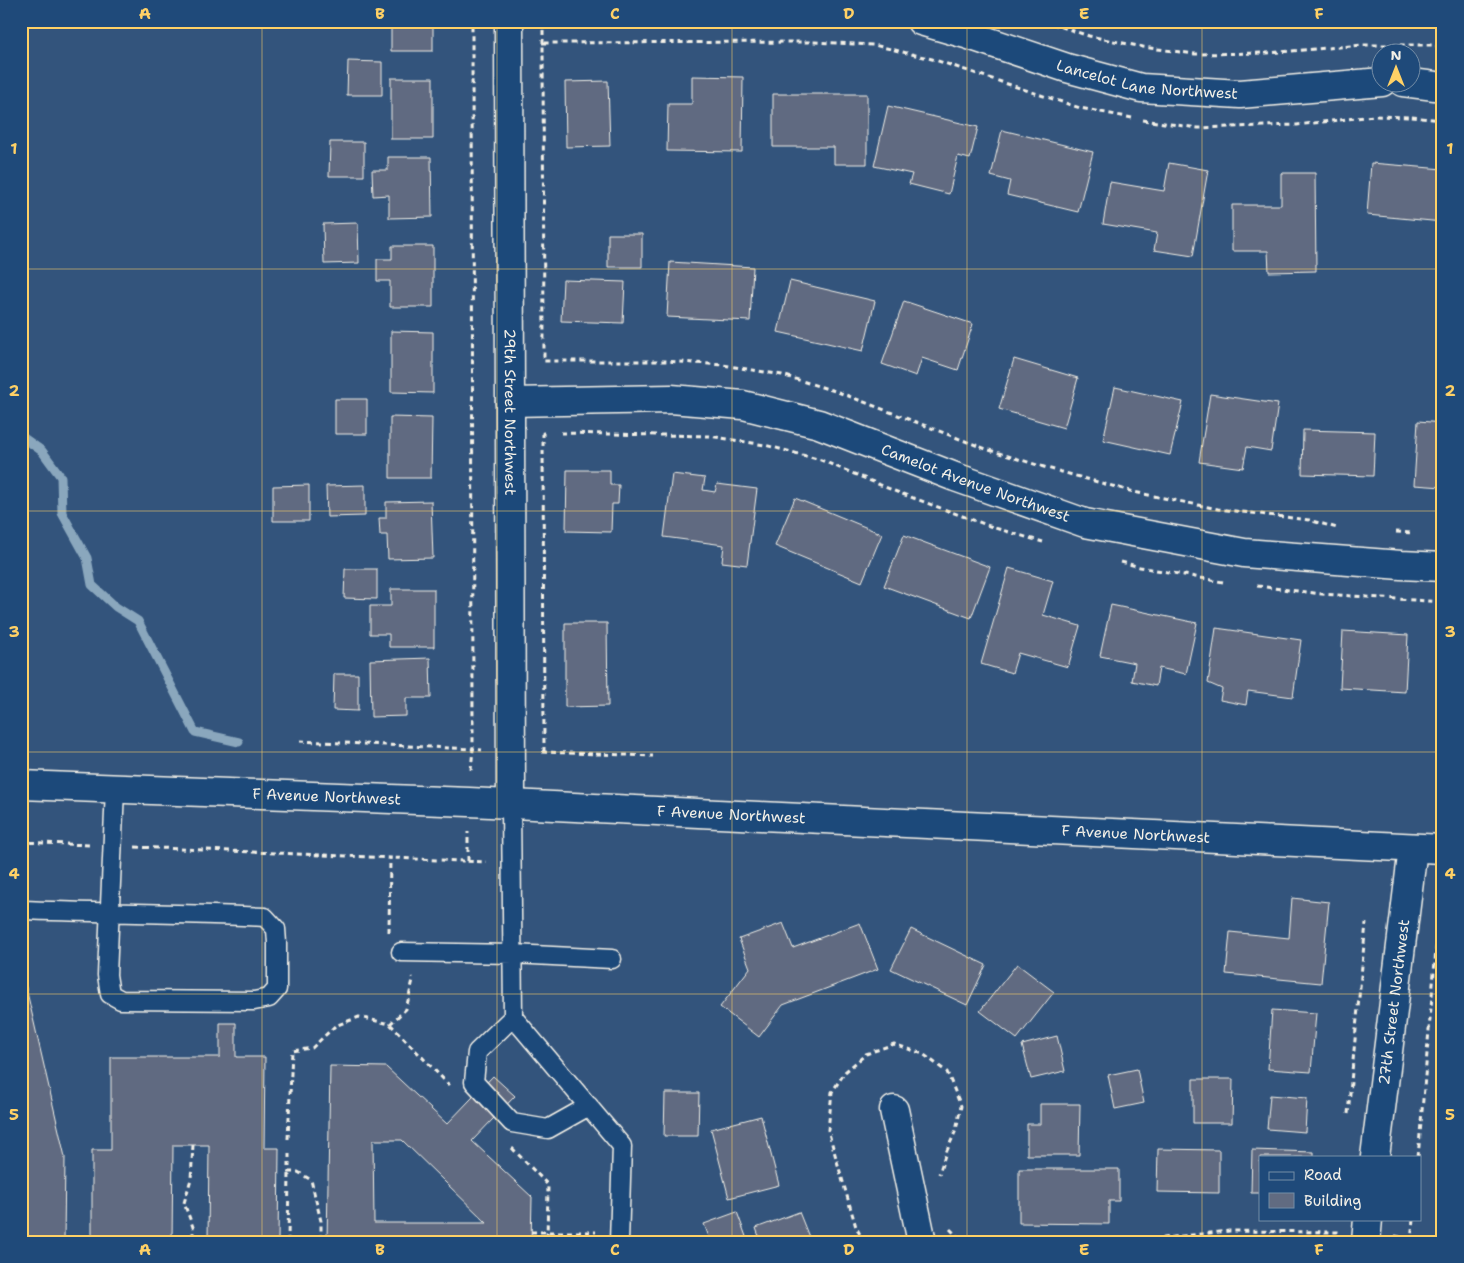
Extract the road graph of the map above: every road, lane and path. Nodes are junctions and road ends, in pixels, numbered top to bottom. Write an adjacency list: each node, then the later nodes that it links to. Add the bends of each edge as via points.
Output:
1 (472, 21): 21 (path)
2 (509, 21): 10 (street, 29th Street Northwest)
3 (920, 21): 6 (street, Lancelot Lane Northwest, via 1141,88 1240,94)
4 (1044, 21): 5 (path, via 1089,36 1195,54 1266,53 1364,45)
5 (1443, 47)
6 (1372, 83)
7 (1422, 84): 8 (street)
8 (1443, 87)
9 (1443, 120): 11 (path, via 1373,116 1297,125 1198,128 1080,108 932,58 874,45 815,42 543,43 544,361 665,361 723,365 782,375 838,392 986,449 1126,490 1218,509 1309,520)
10 (510, 402): 16 (street, Camelot Avenue Northwest, via 671,399 744,406 819,424 1085,523 1244,553); 29 (street, 29th Street Northwest)
11 (1343, 529)
12 (1388, 532): 13 (path)
13 (1416, 534)
14 (1047, 543): 24 (path, via 898,492 821,460 765,445 709,436 543,433)
15 (1112, 560): 17 (path)
16 (1443, 567)
17 (1226, 582)
18 (1255, 586): 19 (path)
19 (1443, 602)
20 (300, 741): 21 (path)
21 (473, 749): 22 (path); 26 (path)
22 (485, 751)
23 (535, 752): 24 (path)
24 (544, 752): 25 (path)
25 (653, 756)
26 (471, 770)
27 (21, 785): 28 (street, F Avenue Northwest)
28 (115, 789): 29 (street, F Avenue Northwest); 32 (lane)
29 (511, 804): 33 (street, F Avenue Northwest); 36 (lane)
30 (468, 827): 35 (path)
31 (21, 842): 32 (path)
32 (112, 846): 35 (path); 38 (lane)
33 (1413, 848): 34 (street, F Avenue Northwest); 53 (street, 27th Street Northwest)
34 (1443, 849)
35 (468, 861): 36 (path)
36 (512, 863): 42 (lane)
37 (21, 910): 38 (lane)
38 (110, 913): 38 (lane, via 264,918 276,929 278,989 269,998 254,1001 121,1000 110,994 107,974)
39 (1439, 915): 54 (path)
40 (1366, 923): 48 (path)
41 (401, 952): 42 (lane)
42 (513, 954): 43 (lane); 44 (lane)
43 (612, 959)
44 (513, 1017): 46 (lane); 46 (lane, via 477,1052 474,1082 512,1123 548,1129)
45 (452, 1087): 49 (path, via 390,1024 359,1017 335,1026 312,1048 292,1052)
46 (589, 1106): 62 (lane, via 622,1146)
47 (894, 1110): 68 (street)
48 (1348, 1118)
49 (288, 1139)
50 (507, 1143): 60 (path, via 548,1185)
51 (193, 1145): 64 (path, via 191,1179 184,1203 193,1227)
52 (289, 1153): 55 (path)
53 (1375, 1156)
54 (1418, 1156)
55 (289, 1172): 65 (path); 66 (path, via 298,1172 310,1180 321,1221)
56 (1368, 1220): 70 (street)
57 (1413, 1220): 63 (path)
58 (1338, 1226): 69 (path, via 1337,1232 1229,1231)
59 (531, 1232): 60 (path)
60 (547, 1232): 62 (path); 67 (path)
61 (1393, 1235): 63 (path)
62 (619, 1237)
63 (1411, 1240)
64 (193, 1242)
65 (288, 1242)
66 (321, 1242)
67 (547, 1242)
68 (922, 1242)
69 (1127, 1242)
70 (1366, 1242)

